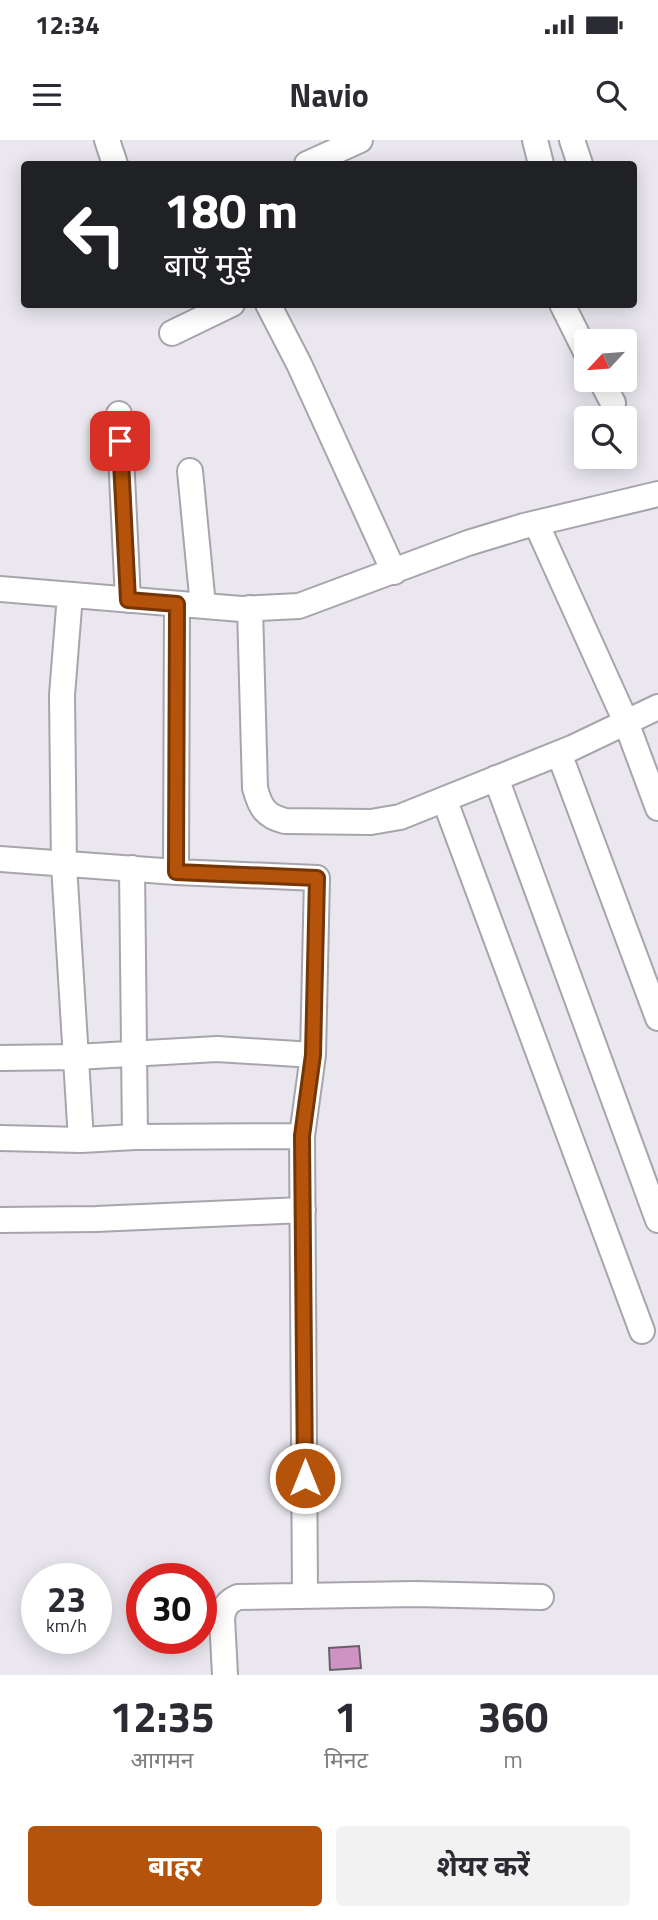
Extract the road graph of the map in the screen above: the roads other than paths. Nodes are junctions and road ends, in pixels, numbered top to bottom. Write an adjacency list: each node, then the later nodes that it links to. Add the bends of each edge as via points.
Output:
1 (107, 140): 5 (street)
2 (360, 140): 6 (street)
3 (535, 140): 7 (street)
4 (572, 140): 8 (street)
5 (114, 161)
6 (314, 161)
7 (540, 161)
8 (579, 161)
9 (224, 308): 13 (street)
10 (270, 308): 20 (street)
11 (564, 308): 12 (street)
12 (574, 329)
13 (172, 333)
14 (607, 392): 15 (street)
15 (613, 403)
16 (119, 414): 23 (street)
17 (190, 471): 25 (street)
18 (658, 494): 19 (street)
19 (536, 523): 20 (street); 28 (street)
20 (394, 572): 26 (street, via 311,603)
21 (0, 589): 22 (street)
22 (70, 594): 23 (street); 34 (street, via 62,695)
23 (128, 600): 24 (street)
24 (177, 604): 25 (street); 36 (street)
25 (203, 606): 26 (street)
26 (250, 608): 31 (street, via 256,788 264,812 285,821 372,822)
27 (658, 707): 28 (street)
28 (626, 722): 29 (street); 32 (street)
29 (559, 753): 30 (street); 37 (street)
30 (496, 778): 31 (street); 48 (street)
31 (445, 801): 49 (street)
32 (658, 808)
33 (0, 859): 34 (street)
34 (64, 865): 35 (street); 40 (street)
35 (132, 868): 36 (street); 38 (street)
36 (176, 872): 39 (street, via 317,878)
37 (658, 1018)
38 (135, 1053): 39 (street, via 217,1049); 40 (street); 43 (street)
39 (313, 1055): 42 (street)
40 (76, 1057): 41 (street); 45 (street)
41 (0, 1058)
42 (302, 1136): 43 (street); 46 (street)
43 (135, 1137): 45 (street)
44 (0, 1138): 45 (street)
45 (81, 1140)
46 (303, 1210): 47 (street); 50 (street)
47 (0, 1220)
48 (658, 1220)
49 (642, 1331)
50 (305, 1595): 51 (street); 52 (street, via 229,1601 222,1618)
51 (541, 1597)
52 (225, 1675)

